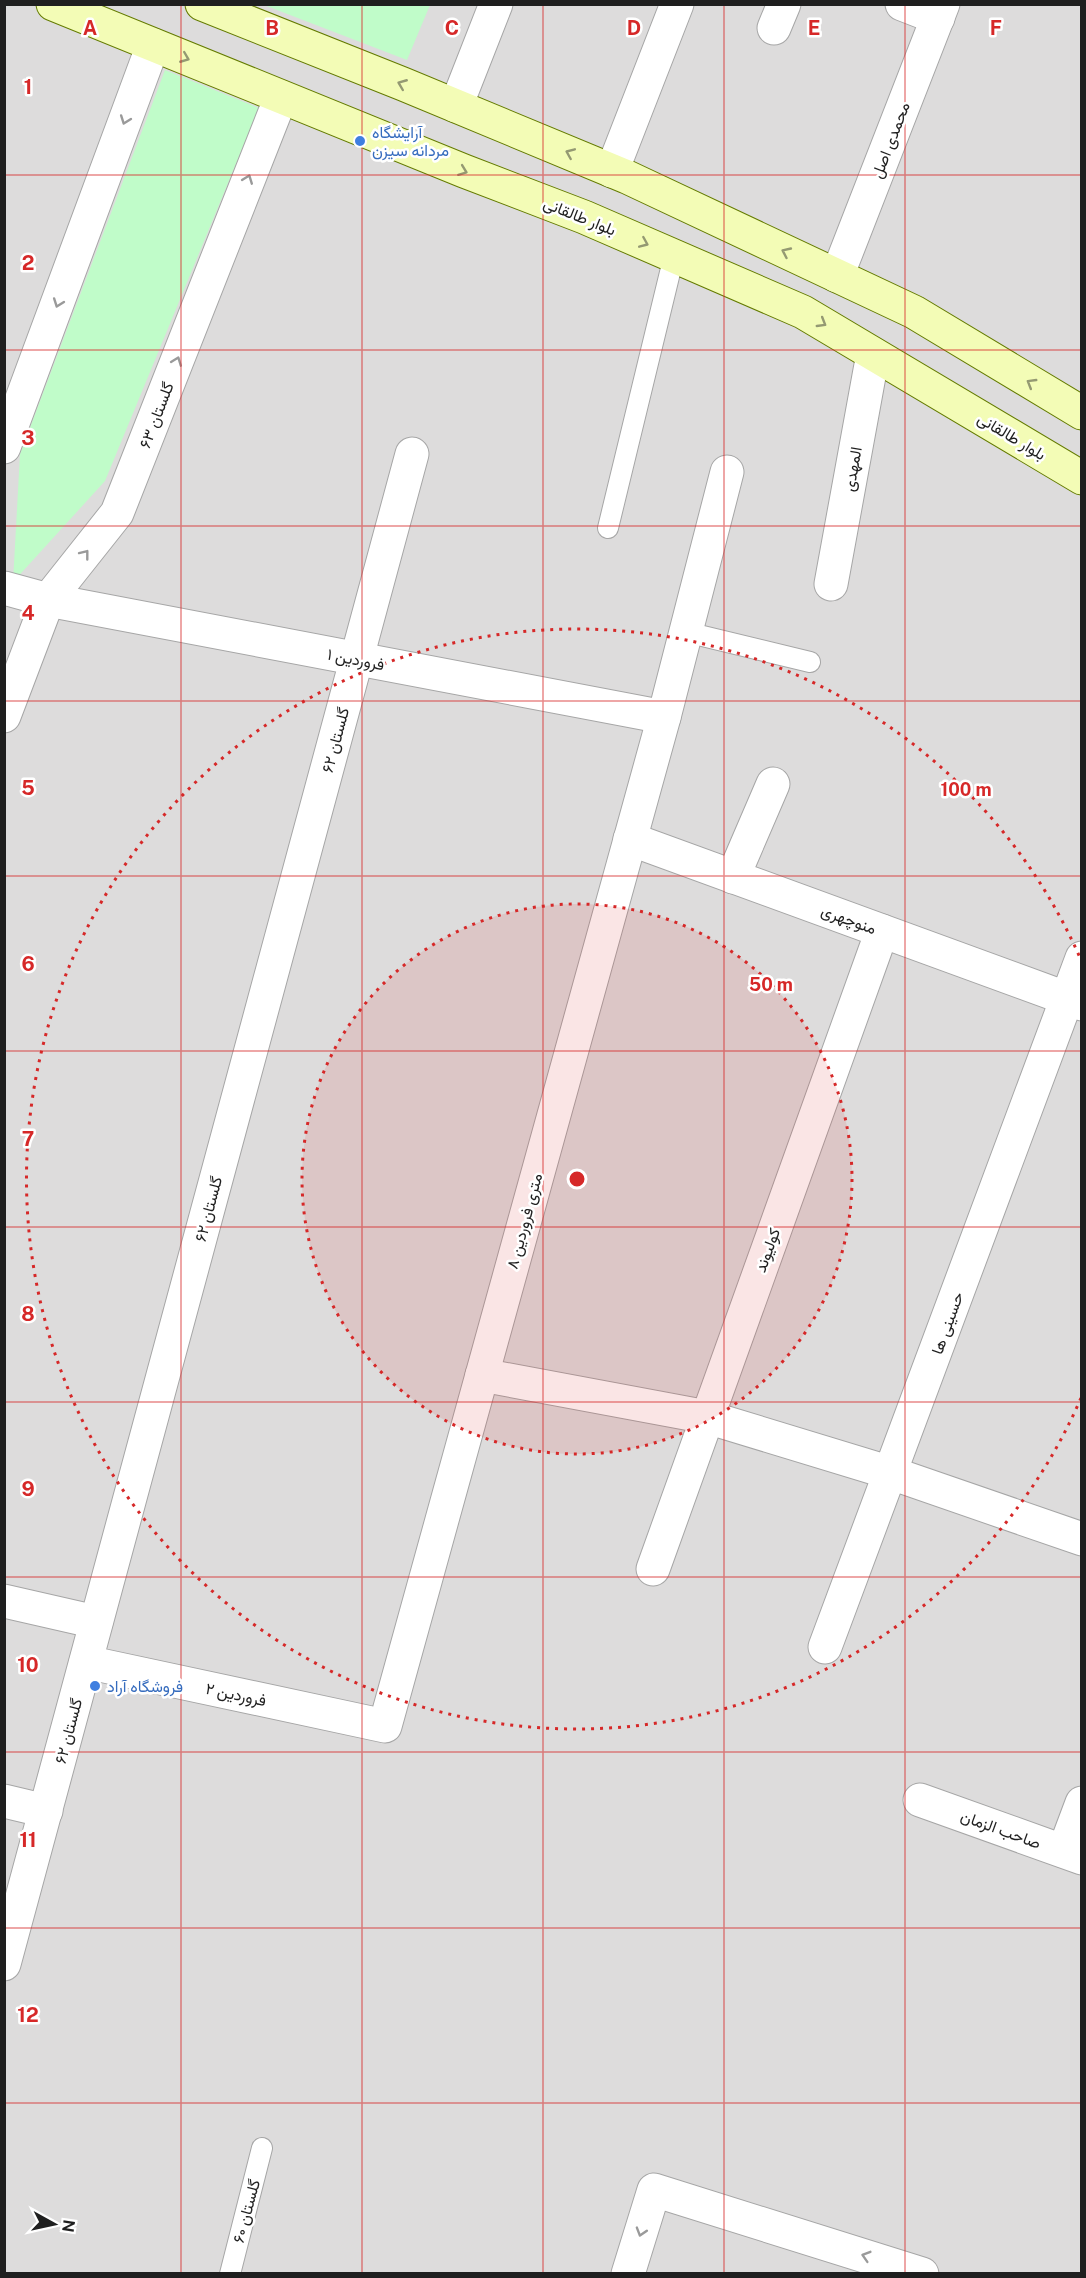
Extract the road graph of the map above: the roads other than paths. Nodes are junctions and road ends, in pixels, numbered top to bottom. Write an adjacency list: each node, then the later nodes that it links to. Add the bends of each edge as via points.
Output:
1 (53, 4): 7 (main road, بلوار طالقانی)
2 (202, 4): 9 (main road, one-way to 2)
3 (496, 4): 9 (street)
4 (677, 4): 10 (street)
5 (902, 4): 6 (street)
6 (940, 11): 12 (street, محمدی اصل)
7 (153, 45): 8 (main road, بلوار طالقانی, one-way to 8); 15 (street, one-way to 15)
8 (281, 97): 11 (main road, بلوار طالقانی, one-way to 11); 22 (street, گلستان ۶۳, one-way to 8, via 117,513)
9 (456, 106): 10 (main road, one-way to 9)
10 (612, 171): 12 (main road, one-way to 10)
11 (674, 256): 13 (main road, بلوار طالقانی, one-way to 13, via 803,312); 19 (lane)
12 (837, 276): 14 (main road, one-way to 12, via 914,312)
13 (873, 354): 18 (main road, بلوار طالقانی); 20 (street, المهدی)
14 (1082, 413)
15 (4, 447)
16 (412, 454): 24 (street, گلستان ۶۲)
17 (727, 472): 23 (street, ۸ متری فروردین)
18 (1082, 478)
19 (608, 528)
20 (831, 584)
21 (4, 588): 22 (street, فروردین ۱)
22 (48, 600): 24 (street, فروردین ۱); 26 (street, گلستان ۶۳)
23 (686, 632): 25 (lane); 27 (street, ۸ متری فروردین)
24 (356, 659): 27 (street, فروردین ۱); 40 (street, گلستان ۶۲)
25 (810, 662)
26 (4, 716)
27 (664, 717): 29 (street, ۸ متری فروردین)
28 (774, 784): 30 (street)
29 (630, 840): 30 (street, منوچهری); 34 (street, ۸ متری فروردین)
30 (733, 877): 31 (street, منوچهری)
31 (882, 931): 33 (street, منوچهری); 35 (street, کولیوند)
32 (1082, 958): 33 (street, حسینی ها)
33 (1075, 1001): 36 (street, حسینی ها)
34 (482, 1375): 35 (street); 43 (street, ۸ متری فروردین)
35 (707, 1417): 36 (street); 38 (street, کولیوند)
36 (891, 1473): 37 (street); 41 (street, حسینی ها)
37 (1082, 1539)
38 (653, 1569)
39 (4, 1601): 40 (street)
40 (96, 1622): 42 (street, گلستان ۶۲)
41 (825, 1647)
42 (86, 1662): 43 (street, فروردین ۲); 47 (street, گلستان ۶۲)
43 (385, 1726)
44 (921, 1800): 48 (street, صاحب الزمان)
45 (4, 1801): 47 (street)
46 (1082, 1803): 48 (street)
47 (46, 1811): 49 (street, گلستان ۶۲)
48 (1073, 1855)
49 (4, 1964)
50 (262, 2148): 51 (lane, گلستان ۶۰)
51 (230, 2274)
52 (628, 2274): 53 (street, one-way to 52, via 654,2190)
53 (922, 2274)

